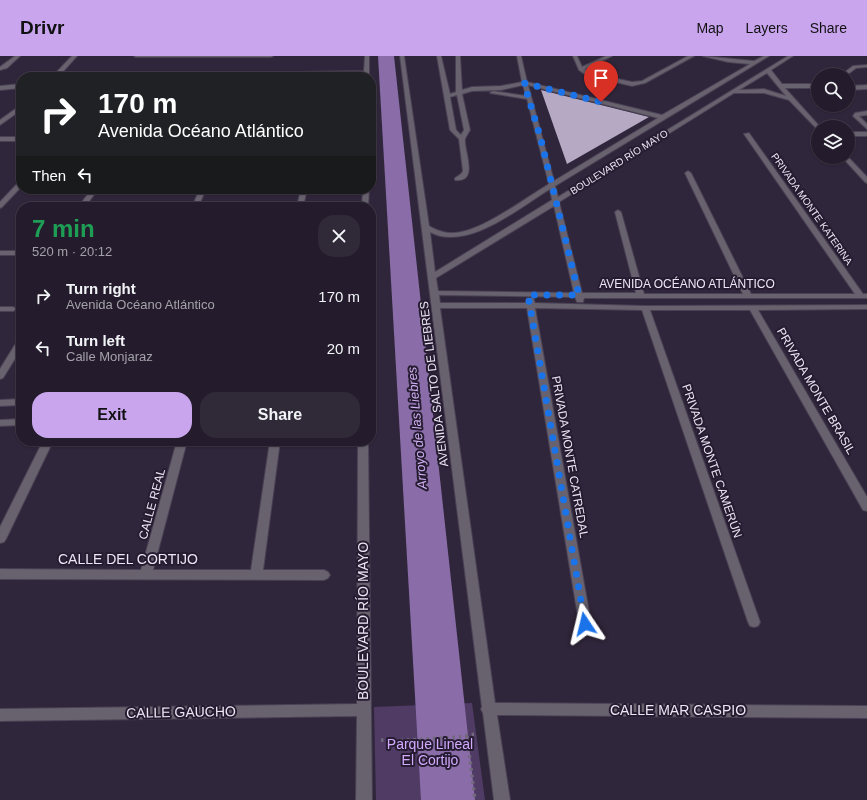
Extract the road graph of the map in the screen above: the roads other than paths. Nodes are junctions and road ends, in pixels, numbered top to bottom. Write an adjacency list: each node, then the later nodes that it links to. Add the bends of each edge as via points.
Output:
1 (18, 56): 21 (street)
2 (75, 56): 23 (street)
3 (136, 56): 4 (street)
4 (271, 56)
5 (367, 56): 24 (street)
6 (402, 56): 65 (street, AVENIDA SALTO DE LIEBRES)
7 (438, 56): 29 (street)
8 (458, 56): 35 (street)
9 (519, 56): 25 (street)
10 (575, 56): 22 (street)
11 (610, 56): 22 (street)
12 (693, 56): 17 (street); 22 (street, via 636,84 593,76)
13 (705, 56): 16 (street)
14 (767, 56): 16 (street, BOULEVARD RÍO MAYO)
15 (791, 56): 19 (street, BOULEVARD RÍO MAYO)
16 (758, 64): 38 (street, BOULEVARD RÍO MAYO, via 738,71)
17 (730, 66)
18 (867, 66): 20 (street)
19 (769, 67): 27 (street); 36 (street, BOULEVARD RÍO MAYO)
20 (854, 68)
21 (0, 69)
22 (581, 69)
23 (60, 72)
24 (366, 72)
25 (524, 83): 33 (street); 40 (street); 44 (street)
26 (16, 86): 31 (street)
27 (780, 86): 28 (street); 37 (street)
28 (811, 86)
29 (446, 87): 35 (street); 39 (street)
30 (867, 87): 32 (street)
31 (0, 88)
32 (855, 88)
33 (501, 91): 35 (street); 40 (street)
34 (811, 91): 37 (street)
35 (459, 92): 39 (street); 53 (street, via 467,130)
36 (732, 92): 38 (street, BOULEVARD RÍO MAYO); 41 (street, via 764,91)
37 (785, 93): 41 (street)
38 (715, 95): 44 (street, BOULEVARD RÍO MAYO); 62 (street, BOULEVARD RÍO MAYO)
39 (448, 96): 53 (street, via 453,130)
40 (529, 98): 58 (street)
41 (791, 99): 45 (street)
42 (16, 111): 46 (street)
43 (867, 113): 47 (street, via 856,116)
44 (663, 117): 58 (street, BOULEVARD RÍO MAYO)
45 (811, 120)
46 (0, 123)
47 (867, 127)
48 (747, 134): 74 (street, PRIVADA MONTE KATERINA)
49 (855, 134): 50 (street)
50 (867, 134)
51 (0, 139): 52 (street)
52 (16, 139)
53 (462, 139): 56 (street, via 466,171)
54 (851, 164): 57 (street)
55 (688, 173): 73 (street)
56 (457, 179)
57 (867, 181)
58 (553, 184): 62 (street); 65 (street, BOULEVARD RÍO MAYO, via 492,222 468,233 441,234)
59 (16, 188): 63 (street)
60 (91, 194): 61 (street)
61 (85, 202)
62 (556, 202): 68 (street, BOULEVARD RÍO MAYO); 71 (street)
63 (0, 206)
64 (618, 212): 72 (street)
65 (426, 226): 68 (street, AVENIDA SALTO DE LIEBRES)
66 (0, 253): 67 (street)
67 (16, 253)
68 (433, 277): 69 (street, AVENIDA SALTO DE LIEBRES)
69 (435, 293): 70 (street, AVENIDA OCÉANO ATLÁNTICO); 76 (street, AVENIDA SALTO DE LIEBRES)
70 (528, 295): 71 (street, AVENIDA OCÉANO ATLÁNTICO); 75 (street, PRIVADA MONTE CATREDAL)
71 (579, 295): 72 (street, AVENIDA OCÉANO ATLÁNTICO); 77 (street)
72 (641, 296): 73 (street, AVENIDA OCÉANO ATLÁNTICO)
73 (748, 296): 74 (street, AVENIDA OCÉANO ATLÁNTICO)
74 (864, 296)
75 (530, 305): 76 (street, AVENIDA OCÉANO ATLÁNTICO); 77 (street, AVENIDA OCÉANO ATLÁNTICO); 100 (street, PRIVADA MONTE CATREDAL)
76 (436, 306): 101 (street, AVENIDA SALTO DE LIEBRES)
77 (582, 306): 78 (street, AVENIDA OCÉANO ATLÁNTICO)
78 (645, 308): 79 (street, AVENIDA OCÉANO ATLÁNTICO); 99 (street, PRIVADA MONTE CAMERÚN)
79 (753, 308): 80 (street, AVENIDA OCÉANO ATLÁNTICO); 93 (street, PRIVADA MONTE BRASIL)
80 (867, 308)
81 (0, 309): 82 (street)
82 (13, 309)
83 (16, 350): 84 (street)
84 (0, 376)
85 (16, 402): 86 (street)
86 (0, 403)
87 (16, 422): 88 (street)
88 (0, 423)
89 (46, 446): 94 (street)
90 (181, 446): 97 (street, CALLE REAL)
91 (274, 446): 96 (street)
92 (363, 446): 102 (street, BOULEVARD RÍO MAYO)
93 (867, 507)
94 (0, 539)
95 (0, 574): 97 (street, CALLE DEL CORTIJO)
96 (256, 574): 97 (street, CALLE DEL CORTIJO); 98 (street, CALLE DEL CORTIJO)
97 (146, 575)
98 (324, 575)
99 (754, 622)
100 (585, 624)
101 (488, 709): 103 (street, CALLE MAR CASPIO); 106 (street)
102 (363, 710): 104 (street, CALLE GAUCHO); 105 (street, BOULEVARD RÍO MAYO)
103 (867, 712)
104 (0, 715)
105 (364, 800)
106 (502, 800)

